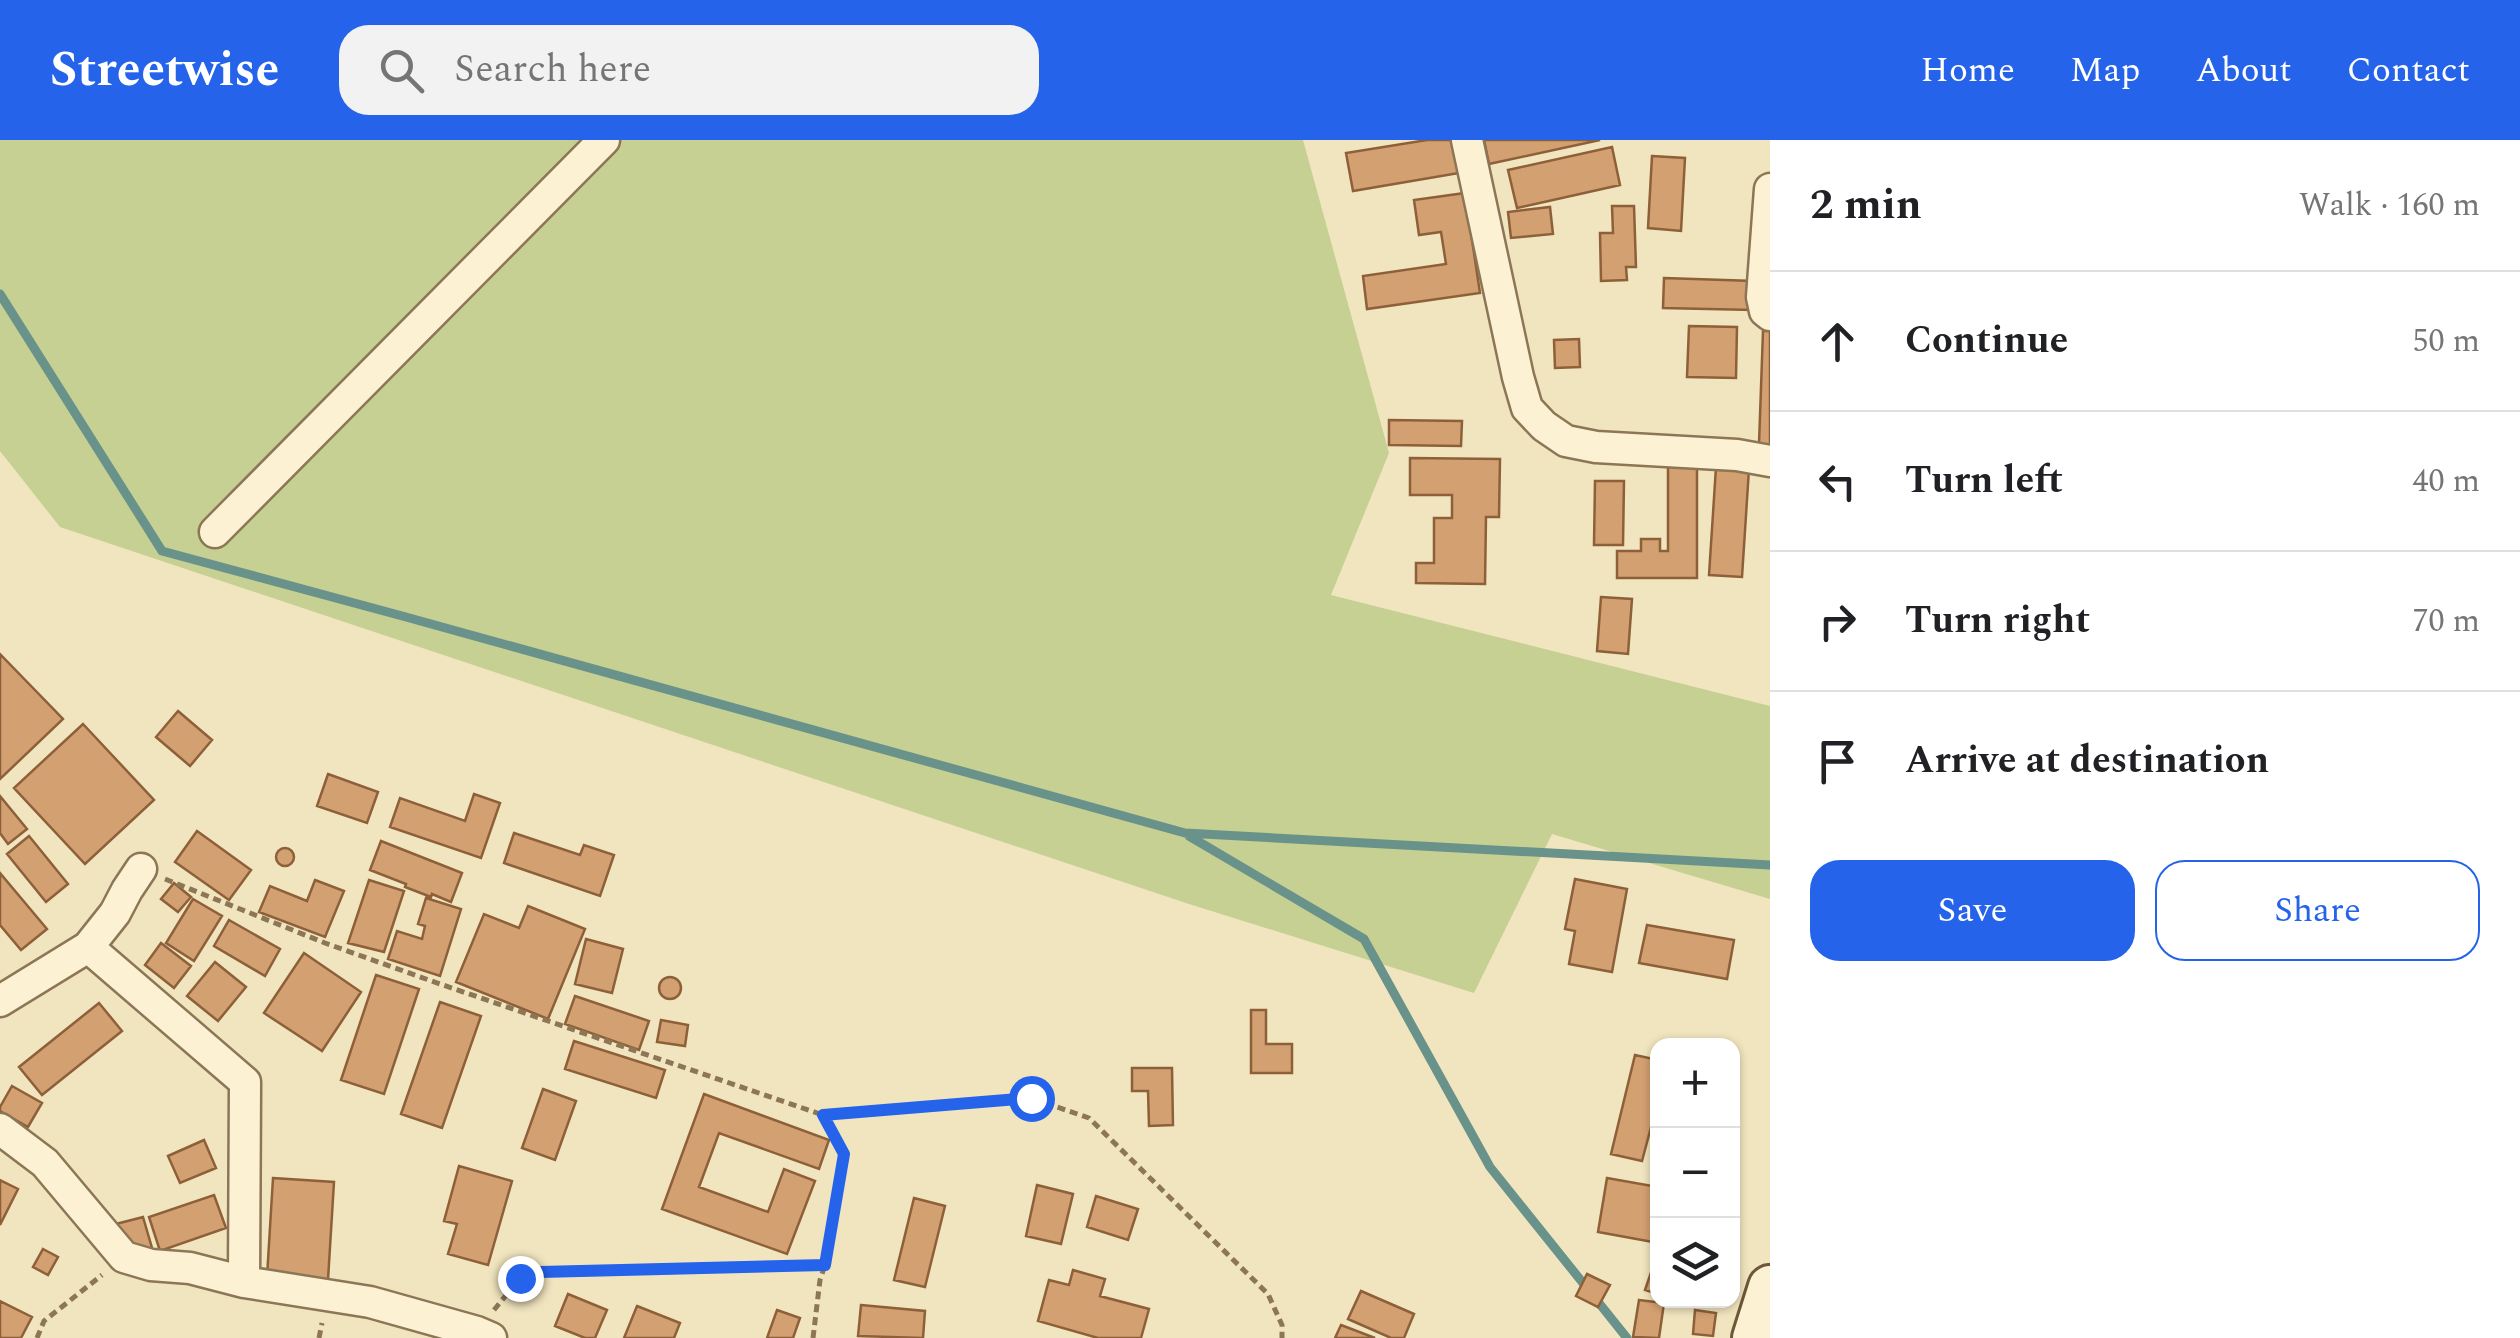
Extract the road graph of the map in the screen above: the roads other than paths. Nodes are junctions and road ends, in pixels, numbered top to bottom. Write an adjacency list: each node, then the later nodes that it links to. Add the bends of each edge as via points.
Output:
1 (604, 140): 6 (street)
2 (1467, 140): 5 (street, via 1527,408 1566,442)
3 (1770, 190): 4 (street, via 1762,297)
4 (1770, 315)
5 (1770, 461)
6 (215, 532)
7 (141, 869): 8 (street)
8 (88, 947): 9 (street); 11 (street, via 245,1082)
9 (0, 1000)
10 (0, 1129): 11 (street, via 45,1163 124,1257)
11 (244, 1282): 13 (street, via 370,1302)
12 (1770, 1287): 14 (street)
13 (484, 1335)
14 (1754, 1338)

